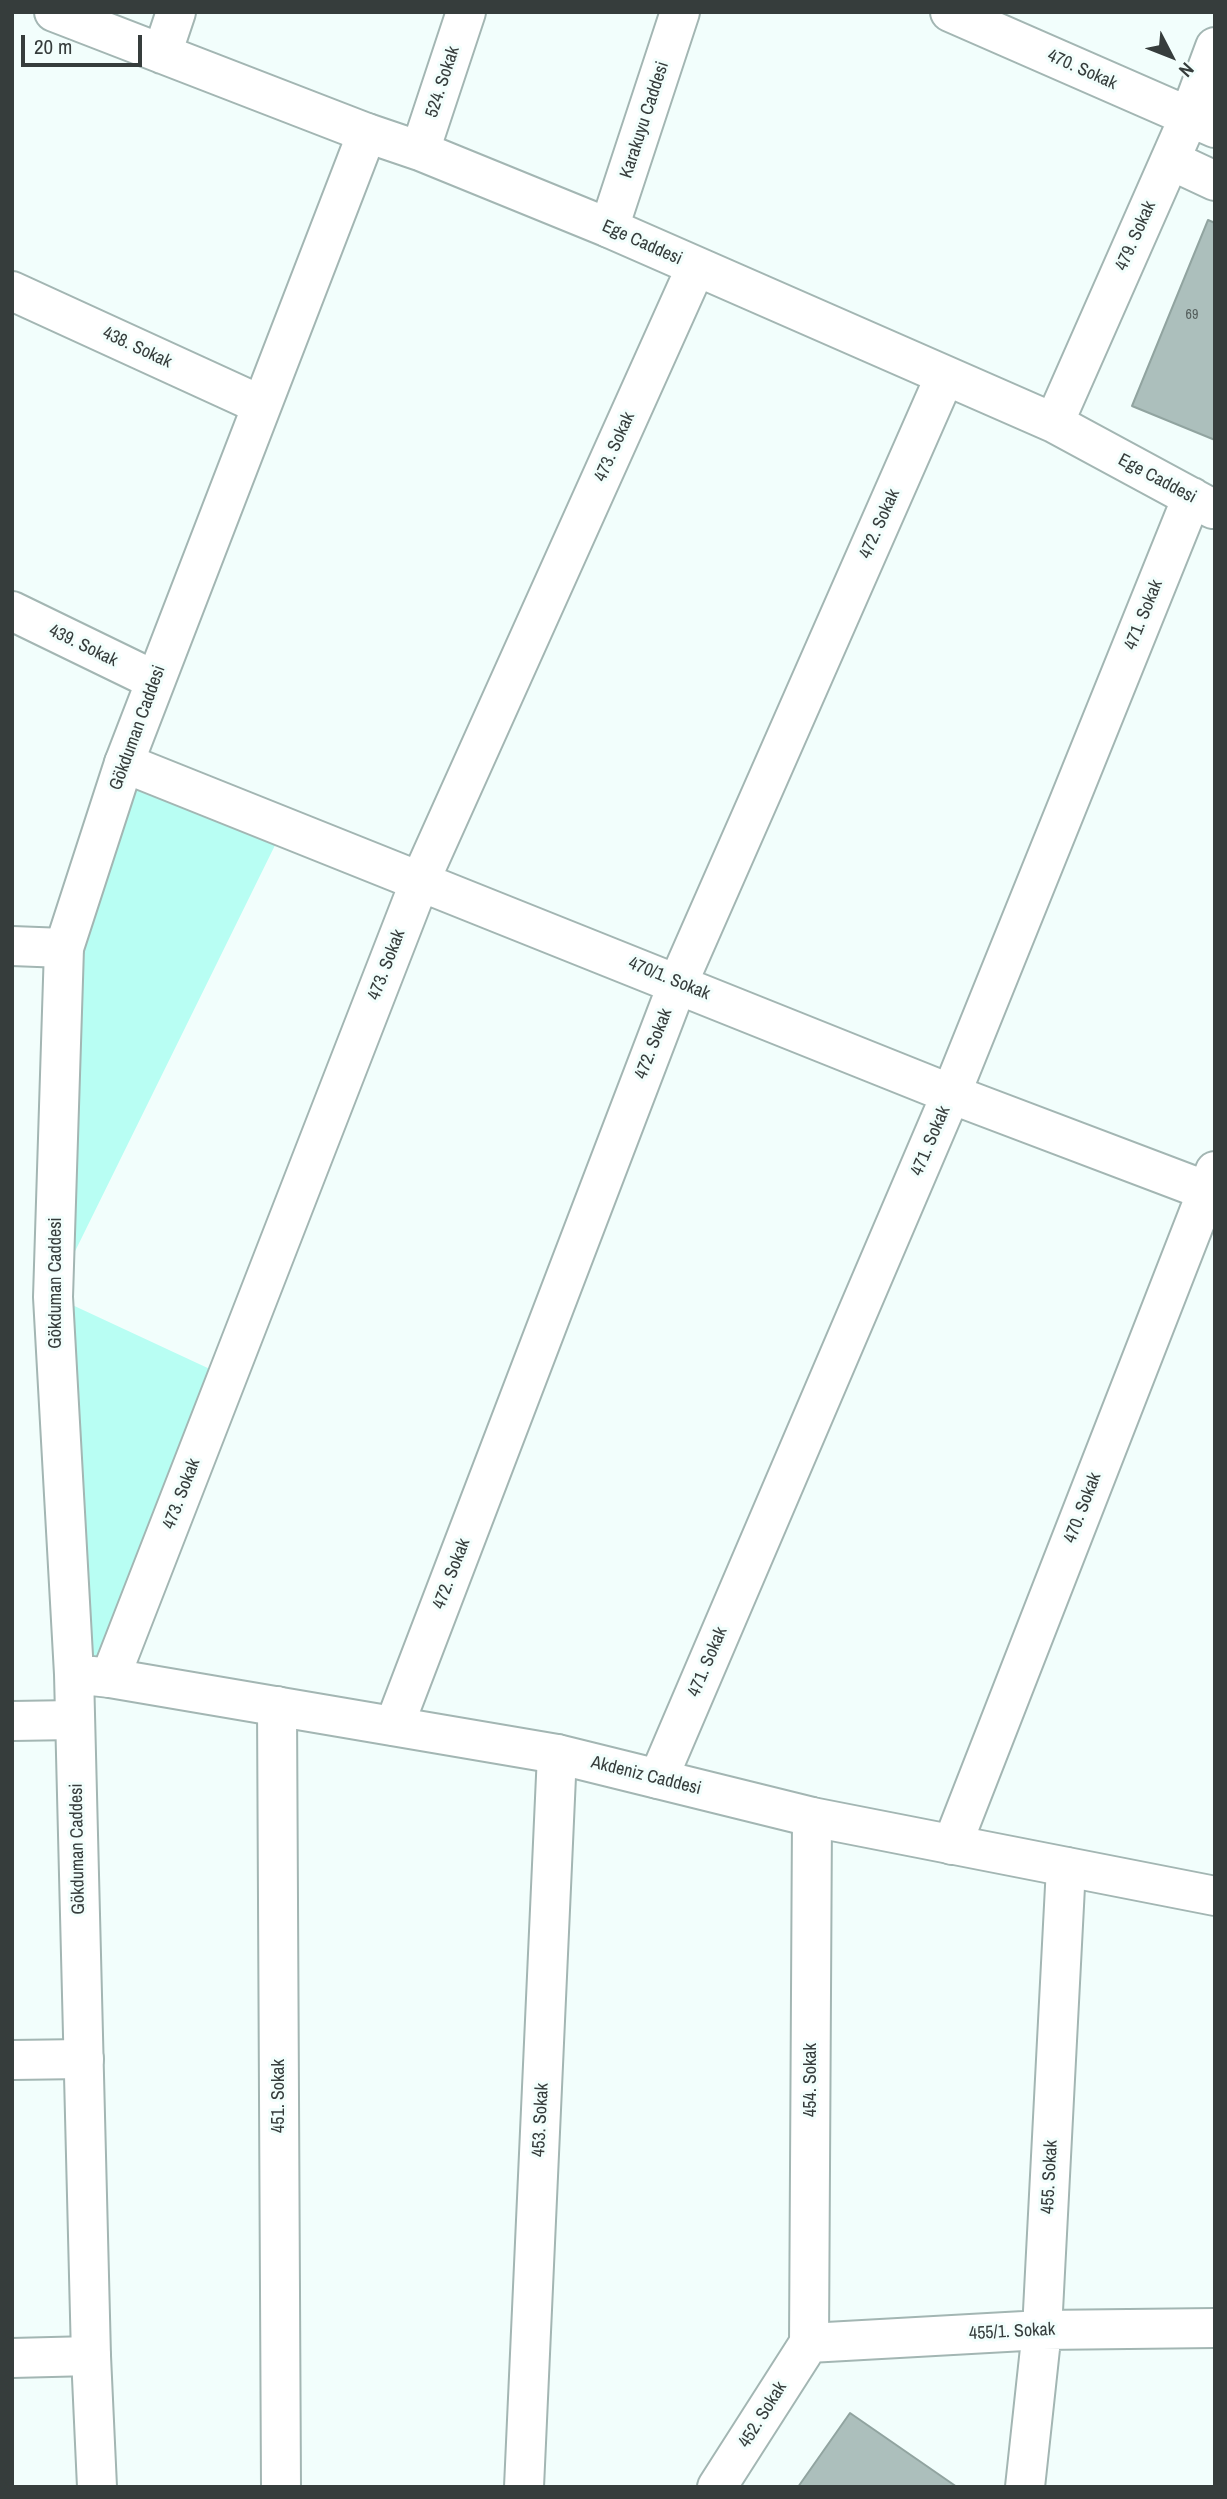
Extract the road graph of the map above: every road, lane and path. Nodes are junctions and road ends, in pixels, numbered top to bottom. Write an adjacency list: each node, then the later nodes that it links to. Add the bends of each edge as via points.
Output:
1 (54, 12): 7 (street, Ege Caddesi)
2 (176, 12): 7 (street)
3 (466, 12): 10 (street, 524. Sokak)
4 (681, 12): 13 (street, Karakuyu Caddesi)
5 (950, 12): 8 (street, 470. Sokak)
6 (1215, 47): 8 (street, 479. Sokak)
7 (162, 54): 9 (street, Ege Caddesi)
8 (1202, 123): 11 (street, 479. Sokak)
9 (367, 133): 10 (street, Ege Caddesi); 17 (street, Gökduman Caddesi)
10 (420, 151): 13 (street, Ege Caddesi)
11 (1170, 160): 12 (street); 18 (street, 479. Sokak)
12 (1215, 181)
13 (610, 228): 14 (street, Ege Caddesi)
14 (696, 267): 16 (street, Ege Caddesi); 23 (street, 473. Sokak)
15 (12, 291): 17 (street, 438. Sokak)
16 (945, 376): 18 (street, Ege Caddesi); 26 (street, 472. Sokak)
17 (261, 405): 21 (street, Gökduman Caddesi)
18 (1054, 423): 19 (street, Ege Caddesi)
19 (1203, 503): 27 (street, 471. Sokak)
20 (12, 611): 21 (street, 439. Sokak)
21 (154, 680): 22 (street, Gökduman Caddesi)
22 (124, 763): 23 (street, 470/1. Sokak); 25 (street, Gökduman Caddesi)
23 (420, 881): 26 (street, 470/1. Sokak); 29 (street, 473. Sokak)
24 (12, 946): 25 (street)
25 (64, 948): 29 (street, Gökduman Caddesi, via 53,1297)
26 (678, 983): 27 (street, 470/1. Sokak); 33 (street, 472. Sokak)
27 (951, 1094): 28 (street, 470/1. Sokak); 35 (street, 471. Sokak)
28 (1212, 1186): 37 (street, 470. Sokak)
29 (92, 1676): 30 (street, Akdeniz Caddesi); 31 (street, Gökduman Caddesi)
30 (277, 1706): 33 (street, Akdeniz Caddesi); 48 (street, 451. Sokak)
31 (75, 1720): 32 (street); 40 (street, Gökduman Caddesi)
32 (12, 1721)
33 (394, 1726): 34 (street, Akdeniz Caddesi)
34 (557, 1754): 35 (street, Akdeniz Caddesi); 49 (street, 453. Sokak)
35 (658, 1779): 36 (street, Akdeniz Caddesi)
36 (812, 1817): 37 (street, Akdeniz Caddesi); 44 (street, 454. Sokak)
37 (952, 1844): 38 (street, Akdeniz Caddesi)
38 (1066, 1867): 39 (street, Akdeniz Caddesi); 43 (street, 455. Sokak)
39 (1215, 1896)
40 (84, 2059): 41 (street); 45 (street, Gökduman Caddesi)
41 (12, 2060)
42 (1215, 2328): 43 (street, 455/1. Sokak)
43 (1042, 2330): 44 (street, 455/1. Sokak); 51 (street, 455. Sokak)
44 (809, 2343): 50 (street, 452. Sokak)
45 (91, 2356): 46 (street); 47 (street, Gökduman Caddesi)
46 (12, 2358)
47 (97, 2487)
48 (281, 2487)
49 (524, 2487)
50 (717, 2487)
51 (1025, 2487)

